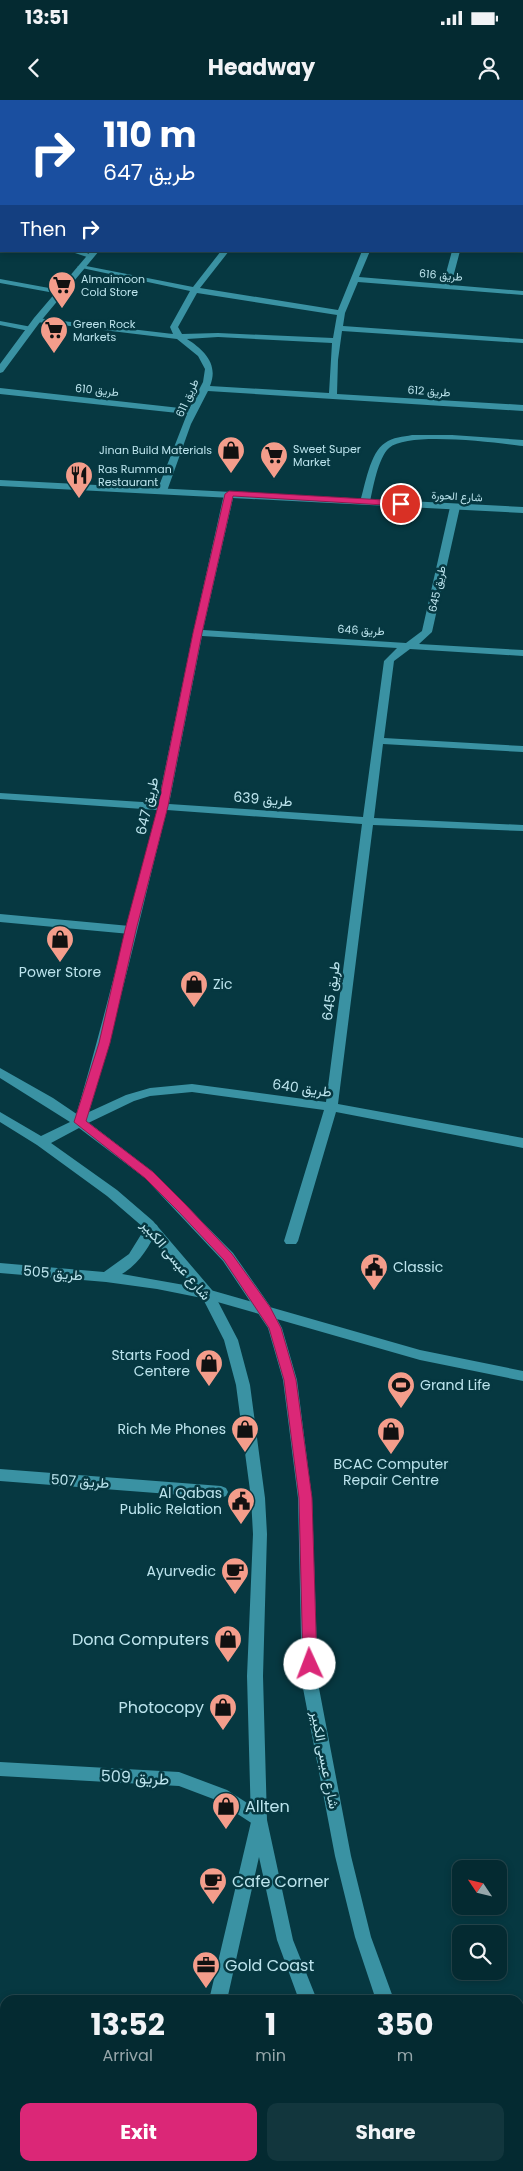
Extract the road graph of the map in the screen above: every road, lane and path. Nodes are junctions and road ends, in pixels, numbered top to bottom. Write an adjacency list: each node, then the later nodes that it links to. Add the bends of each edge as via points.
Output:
1 (79, 252): 5 (street)
2 (224, 252): 10 (street)
3 (366, 252): 7 (street)
4 (456, 252): 9 (street)
5 (92, 254): 6 (street)
6 (81, 267): 10 (street); 11 (street)
7 (356, 279): 9 (street, طريق 616); 13 (street)
8 (0, 281): 11 (street)
9 (446, 287): 12 (street, طريق 616)
10 (195, 290): 13 (street); 18 (street, via 174,326)
11 (60, 292): 14 (street)
12 (523, 293)
13 (341, 313): 16 (street)
14 (37, 320): 17 (street); 18 (street)
15 (0, 323): 17 (street)
16 (340, 328): 19 (street); 20 (street)
17 (29, 329): 21 (street)
18 (178, 336): 19 (street); 22 (street, طريق 611, via 204,356 209,371)
19 (337, 341): 24 (street)
20 (523, 341)
21 (0, 370)
22 (205, 388): 24 (street, طريق 612); 26 (street, طريق 611)
23 (0, 391): 26 (street, طريق 610)
24 (333, 396): 25 (street, طريق 612)
25 (523, 408)
26 (192, 412): 29 (street, طريق 611)
27 (523, 443): 31 (street, via 400,438 382,451)
28 (0, 483): 29 (street, شارع الحورة)
29 (162, 491): 30 (street, شارع الحورة)
30 (229, 494): 31 (street, شارع الحورة); 34 (street, طريق 647)
31 (365, 502): 32 (street, شارع الحورة)
32 (455, 507): 33 (street, شارع الحورة); 35 (street, طريق 645, via 428,632)
33 (523, 510)
34 (198, 633): 35 (street, طريق 646); 40 (street, طريق 647)
35 (409, 645): 36 (street, طريق 646); 37 (street, طريق 645, via 389,661)
36 (523, 653)
37 (379, 740): 38 (street); 41 (street, طريق 645)
38 (523, 749)
39 (0, 796): 40 (street, طريق 639)
40 (163, 806): 41 (street, طريق 639); 44 (street, طريق 647)
41 (369, 822): 42 (street, طريق 639); 46 (street, طريق 645)
42 (523, 828)
43 (0, 918): 44 (street)
44 (130, 930): 48 (street, طريق 647, via 104,1043)
45 (0, 1072): 48 (street, شارع عيسى الكبير)
46 (331, 1107): 48 (street, طريق 640, via 171,1088 130,1098); 50 (street, طريق 640); 52 (street, طريق 645)
47 (0, 1116): 49 (street, شارع عيسى الكبير)
48 (80, 1122): 49 (street, طريق 640); 56 (street, شارع عيسى الكبير, via 149,1175 182,1208 228,1257)
49 (41, 1142): 51 (street, شارع عيسى الكبير, via 112,1193)
50 (523, 1143)
51 (152, 1228): 54 (street, via 137,1256); 55 (street, شارع عيسى الكبير)
52 (291, 1241)
53 (0, 1268): 54 (street, طريق 505)
54 (106, 1277): 55 (street, طريق 505)
55 (207, 1294): 56 (street, طريق 505); 61 (street, شارع عيسى الكبير, via 231,1340 243,1385 258,1498 260,1534 255,1676)
56 (265, 1310): 57 (street, طريق 505, via 420,1355); 64 (street, شارع عيسى الكبير, via 275,1328 290,1380 305,1498 310,1683 343,1856 363,1937)
57 (523, 1376)
58 (0, 1475): 59 (street, طريق 507)
59 (221, 1492)
60 (0, 1769): 61 (street, طريق 509, via 179,1779 222,1794)
61 (259, 1820): 62 (street); 63 (street, شارع عيسى الكبير, via 286,1940)
62 (219, 1995)
63 (306, 1995)
64 (383, 1995)

